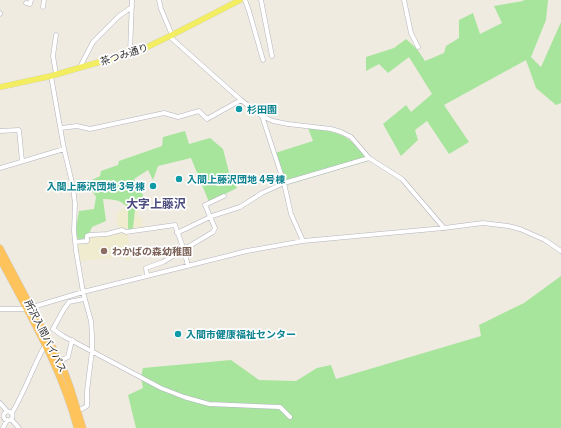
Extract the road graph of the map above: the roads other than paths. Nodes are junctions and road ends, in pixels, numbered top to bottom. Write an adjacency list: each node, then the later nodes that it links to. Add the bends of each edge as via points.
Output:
1 (31, 0): 9 (street, via 30,4)
2 (44, 0): 10 (street)
3 (132, 0): 11 (street)
4 (159, 0): 13 (street)
5 (240, 0): 13 (main road, 茶つみ通り)
6 (245, 0): 17 (street)
7 (261, 0): 16 (street)
8 (404, 0): 14 (street, via 410,33)
9 (26, 3)
10 (43, 7)
11 (132, 7): 15 (street); 18 (street, via 93,42)
12 (56, 35): 19 (street)
13 (171, 36): 15 (main road, 茶つみ通り); 21 (street)
14 (418, 47)
15 (130, 53): 18 (main road, 茶つみ通り)
16 (272, 56)
17 (263, 60)
18 (80, 68): 19 (main road, 茶つみ通り)
19 (54, 75): 20 (main road, 茶つみ通り); 23 (street)
20 (0, 87)
21 (241, 100): 22 (street); 23 (street, via 207,119 199,111 178,117 164,113 90,129 77,126)
22 (262, 116): 26 (street, via 273,121 341,132 351,137); 29 (street)
23 (61, 128): 25 (street)
24 (0, 131): 27 (street, via 19,130)
25 (64, 149): 27 (street); 35 (street, via 75,199)
26 (369, 158): 29 (street); 32 (street, via 402,180)
27 (22, 161): 28 (street)
28 (0, 168)
29 (284, 182): 31 (street, via 240,207); 34 (street, via 291,214)
30 (224, 196): 31 (street, via 205,205)
31 (210, 217): 33 (street); 37 (street, via 215,228 213,232)
32 (444, 228): 34 (street); 38 (street, via 483,223 508,226 532,233)
33 (177, 233): 35 (street, via 174,225 90,235 87,236 87,241); 37 (street)
34 (303, 241): 40 (street, via 247,251)
35 (75, 242): 42 (street)
36 (0, 248): 44 (highway, 所沢入間バイパス)
37 (184, 250): 40 (street); 41 (street, via 146,268)
38 (561, 251)
39 (0, 259): 44 (highway, 所沢入間バイパス)
40 (188, 266): 41 (street)
41 (148, 276): 42 (street)
42 (83, 292): 43 (street); 44 (street)
43 (84, 299): 46 (street, via 69,302 53,329); 48 (street, via 91,321)
44 (28, 308): 45 (street); 47 (highway, 所沢入間バイパス); 49 (highway, 所沢入間バイパス)
45 (0, 309)
46 (72, 340): 48 (street); 49 (street, via 68,356)
47 (46, 344): 52 (street, via 23,395); 58 (highway, 所沢入間バイパス)
48 (92, 351): 51 (street, via 87,406); 54 (street, via 161,388 184,397 209,404 280,407)
49 (60, 361): 51 (highway, 所沢入間バイパス)
50 (0, 403): 52 (street)
51 (78, 411): 59 (highway, 所沢入間バイパス)
52 (9, 412): 53 (street); 55 (street, via 13,415)
53 (2, 416): 55 (street)
54 (290, 417)
55 (9, 420): 56 (street); 57 (street)
56 (3, 428)
57 (19, 428)
58 (77, 428)
59 (83, 428)

